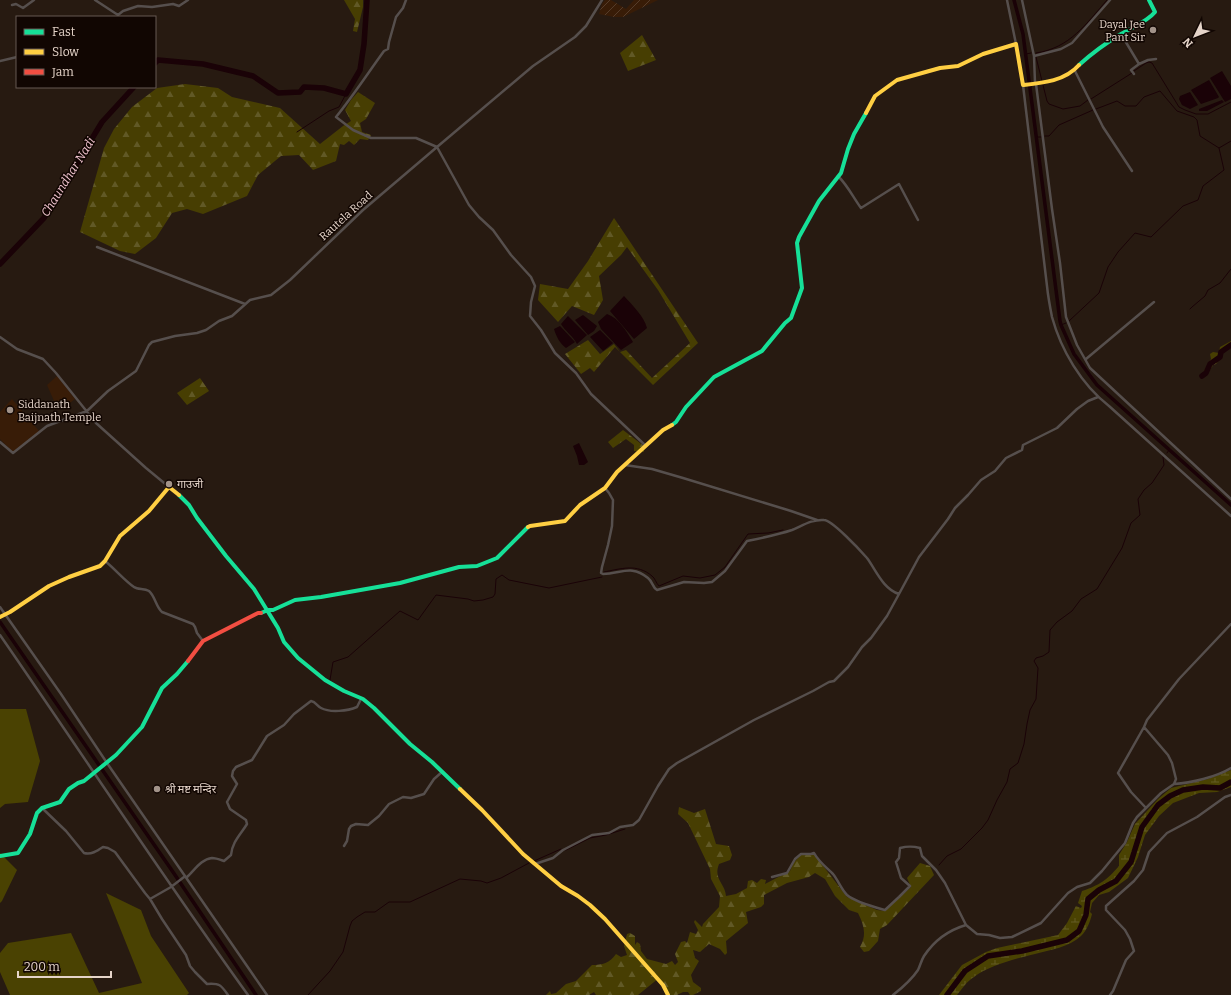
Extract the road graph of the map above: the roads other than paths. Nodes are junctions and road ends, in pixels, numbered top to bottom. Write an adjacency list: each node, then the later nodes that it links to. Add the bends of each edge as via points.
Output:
1 (34, 0): 10 (street, via 23,8 16,4)
2 (95, 0): 11 (street)
3 (188, 0): 11 (street, via 179,6 138,6)
4 (406, 0): 23 (street, via 396,17 388,49 336,117 352,130 371,138 416,138)
5 (602, 0): 23 (street, Rautela Road, via 586,26 575,37 533,66)
6 (1007, 0): 13 (street)
7 (1022, 0): 14 (street)
8 (1110, 0): 14 (street, via 1072,43 1061,49)
9 (1149, 0): 12 (street, via 1155,12 1151,17)
10 (12, 5)
11 (117, 16)
12 (1121, 34): 18 (street); 19 (street)
13 (1016, 44): 22 (street); 25 (street, via 983,54 958,66 940,68 897,80 875,96 854,134)
14 (1034, 56): 21 (street)
15 (16, 57): 17 (street)
16 (1156, 59): 18 (street)
17 (0, 61)
18 (1139, 64): 20 (street, via 1132,70)
19 (1074, 70): 21 (street, via 1066,76); 24 (street, via 1103,127)
20 (1134, 74)
21 (1034, 84): 22 (street); 31 (street, via 1066,317 1077,345)
22 (1024, 85): 32 (street, via 1052,317 1073,366)
23 (437, 147): 29 (street, Rautela Road, via 363,210 277,291); 35 (street, via 469,205 531,277 535,286 530,316 555,353 576,373 591,394)
24 (1132, 171)
25 (838, 176): 26 (street, via 861,208 899,184); 35 (street, via 819,201 799,237 802,288 791,318 762,351 714,377 686,406 676,422 663,430)
26 (918, 220)
27 (97, 247): 29 (street)
28 (1154, 302): 31 (street)
29 (245, 304): 33 (street, Rautela Road, via 232,316 206,330 152,342 136,371 108,391)
30 (0, 337): 33 (street, via 17,349 43,359)
31 (1086, 359): 39 (street, via 1090,368)
32 (1098, 397): 40 (street); 43 (street, via 1077,409 1057,428 1023,445 1022,450 1006,458 995,471 981,480 955,508 928,544)
33 (87, 411): 34 (street, via 47,426 13,453); 37 (street, via 110,437)
34 (0, 442)
35 (647, 446): 36 (street)
36 (625, 465): 38 (street); 41 (street, via 683,478)
37 (169, 487): 42 (street, via 149,511 120,536); 45 (street, via 189,505)
38 (605, 488): 41 (street, via 612,496 611,533 601,573 631,570 641,572 650,579 657,590 684,582 712,582 725,571 747,541 792,530); 45 (street, via 580,505 565,521 530,526 497,558 477,566 459,567 400,583 295,600)
39 (1231, 499)
40 (1231, 516)
41 (818, 520): 43 (street, via 828,520 836,526 866,558 886,586)
42 (105, 561): 46 (street, via 100,566 69,576 49,586); 49 (street, via 135,588 148,591 162,612 193,624)
43 (899, 594): 62 (street, via 871,638 834,681 754,720 677,762 669,769 633,825 620,827 609,833 592,835 562,850 553,858)
44 (0, 607): 46 (street)
45 (268, 610): 49 (street); 50 (street, via 284,642 298,658 325,680)
46 (3, 616): 52 (street, via 61,694)
47 (1231, 624): 51 (street, via 1179,679)
48 (0, 635): 54 (street)
49 (203, 641): 52 (street, via 172,681 162,688 142,727)
50 (361, 699): 55 (street, via 374,708); 63 (street, via 357,707 328,711 311,701 267,736 252,760 233,770 232,776 237,784 227,802 230,809 246,820 247,824 231,848 231,855 224,860 206,860)
51 (1144, 727): 56 (street, via 1168,755 1176,779); 59 (street, via 1118,773 1130,792)
52 (106, 763): 54 (street); 63 (street)
53 (1231, 768): 56 (street, via 1223,773)
54 (95, 771): 58 (street, via 69,790 60,802); 65 (street)
55 (442, 772): 60 (street, via 424,794 411,798 404,797 389,804 368,825 351,826); 62 (street)
56 (1174, 784): 59 (street)
57 (1231, 795): 73 (street, via 1167,833 1149,852 1143,870 1134,881 1106,906 1106,910 1125,930 1134,951 1126,960)
58 (42, 808): 61 (street, via 37,813 22,848 18,852); 66 (street, via 84,853 92,854 102,847 115,852)
59 (1146, 808): 67 (street, via 1133,823 1125,843 1102,871 1090,883 1068,893 1041,923 1012,938 977,934)
60 (344, 846)
61 (0, 856)
62 (534, 864): 71 (street, via 605,919 663,985)
63 (185, 877): 65 (street); 70 (street)
64 (772, 877): 67 (street, via 787,873 801,854 814,853 833,874 846,894 885,910 910,886 902,878 896,862 900,848 914,846 920,848 922,856 945,883)
65 (172, 886): 66 (street); 69 (street)
66 (150, 899): 68 (street, via 194,972 208,984 221,985)
67 (966, 925): 72 (street, via 944,935 924,956 918,971)
68 (228, 995)
69 (248, 995)
70 (267, 995)
71 (668, 995)
72 (893, 995)
73 (1110, 995)

